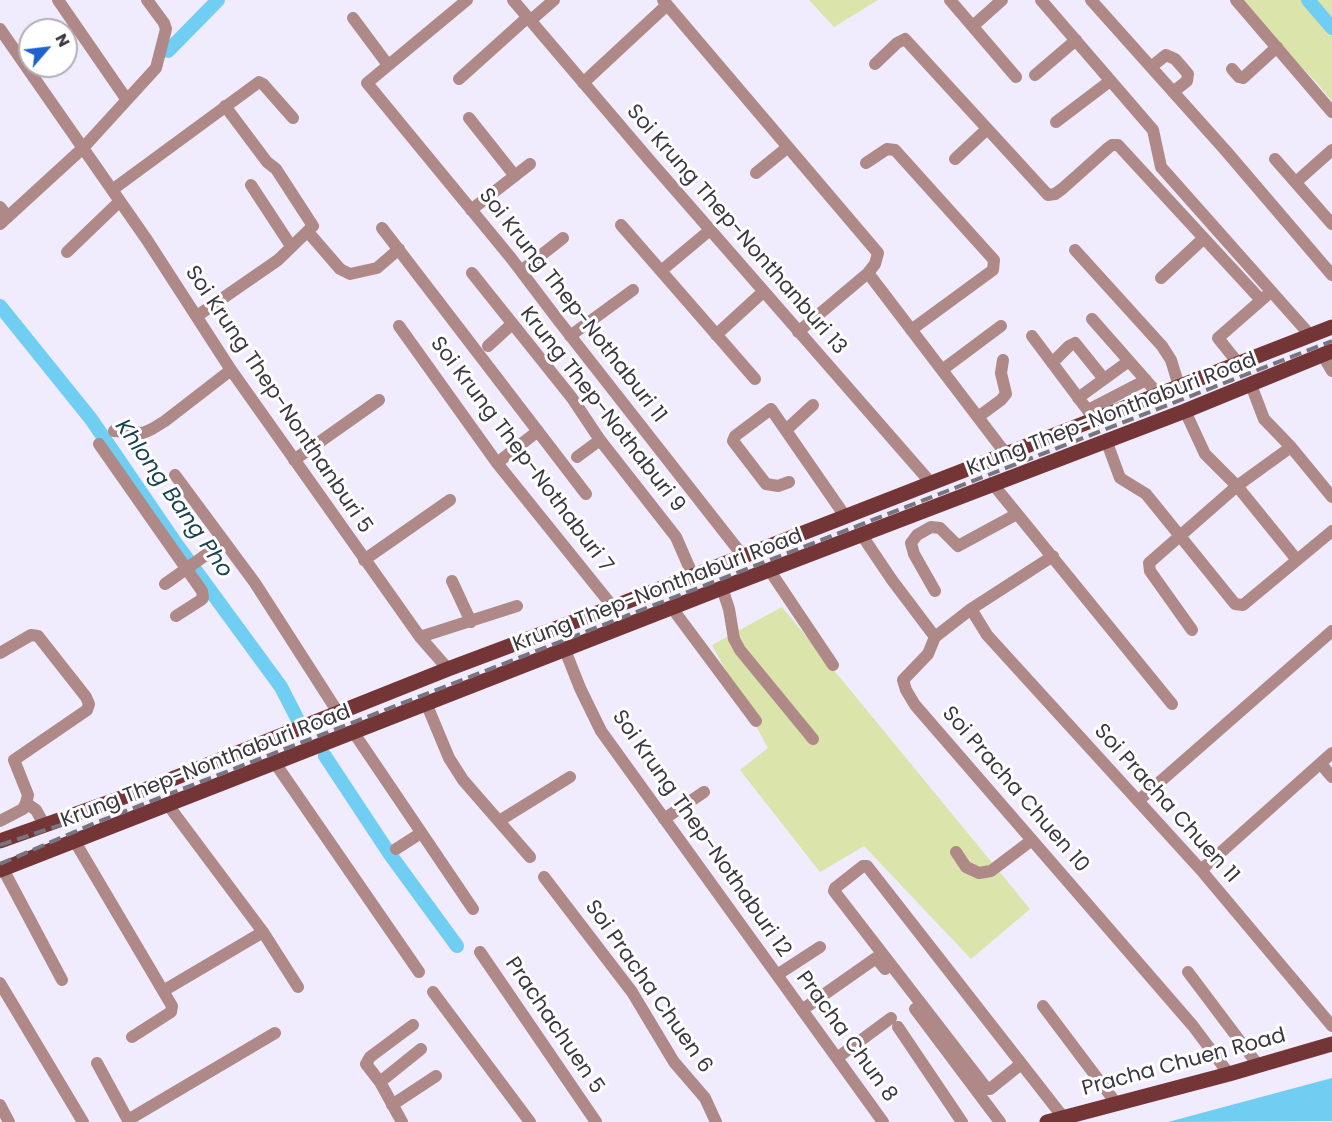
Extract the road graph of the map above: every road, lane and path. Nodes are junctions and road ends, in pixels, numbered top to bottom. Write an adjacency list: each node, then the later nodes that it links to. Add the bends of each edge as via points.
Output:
1 (58, 0): 12 (street)
2 (147, 0): 32 (street, via 166,29 156,68)
3 (467, 0): 22 (street)
4 (513, 0): 14 (street, Soi Krung Thep-Nonthanburi 13)
5 (554, 0): 14 (street)
6 (950, 0): 15 (street)
7 (1002, 0): 15 (street)
8 (1041, 0): 18 (street)
9 (1091, 0): 23 (street)
10 (1236, 0): 19 (street)
11 (665, 2): 30 (street); 39 (street)
12 (66, 18)
13 (352, 18): 22 (street)
14 (530, 19): 28 (street); 30 (street, Soi Krung Thep-Nonthanburi 13)
15 (973, 26): 26 (street)
16 (0, 29): 20 (street, Soi Krung Thep-Nonthanburi 5)
17 (78, 40): 32 (street)
18 (1076, 40): 25 (street); 29 (street)
19 (1277, 47): 24 (street, via 1244,78); 34 (street)
20 (18, 52)
21 (875, 64): 38 (street, via 905,39)
22 (388, 65): 52 (street, Soi Krung Thep-Nothaburi 11, via 367,83)
23 (1151, 67): 31 (street); 31 (street, via 1166,55 1183,68 1187,81)
24 (1232, 69)
25 (1035, 75)
26 (1016, 77)
27 (37, 78): 40 (street, Soi Krung Thep-Nonthanburi 5)
28 (459, 79)
29 (1110, 81): 37 (street); 72 (street, via 1153,130 1161,167)
30 (583, 83): 57 (street, Soi Krung Thep-Nonthanburi 13)
31 (1173, 92): 69 (street)
32 (127, 100): 40 (street)
33 (225, 106): 35 (street, via 261,82); 50 (street, via 190,126); 58 (street, via 288,186 313,224)
34 (1332, 112)
35 (293, 118)
36 (469, 118): 47 (street)
37 (1056, 122)
38 (986, 130): 42 (street); 60 (street, via 1048,195 1062,189 1112,145 1118,145)
39 (788, 147): 46 (street); 68 (street, via 878,253)
40 (83, 148): 50 (street, Soi Krung Thep-Nonthanburi 5); 53 (street)
41 (1332, 150): 48 (street)
42 (955, 159)
43 (1275, 159): 48 (street)
44 (866, 163): 81 (street, via 887,149 895,150 994,260 993,270)
45 (530, 164): 47 (street)
46 (756, 173)
47 (515, 176): 52 (street)
48 (1296, 182): 54 (street)
49 (251, 185): 61 (street)
50 (112, 190): 51 (street, Soi Krung Thep-Nonthanburi 5)
51 (120, 201): 64 (street); 75 (street, Soi Krung Thep-Nonthanburi 5)
52 (471, 210): 65 (street, Soi Krung Thep-Nothaburi 11)
53 (3, 216)
54 (1332, 224)
55 (621, 225): 66 (street)
56 (382, 228): 62 (street)
57 (710, 230): 66 (street); 73 (street, Soi Krung Thep-Nonthanburi 13)
58 (308, 232): 61 (street); 62 (street, via 350,274 376,268)
59 (563, 238): 65 (street)
60 (1204, 238): 70 (street); 74 (street)
61 (291, 246): 75 (street, via 278,260)
62 (399, 249): 110 (street)
63 (1075, 250): 100 (street, via 1162,346)
64 (67, 252)
65 (521, 271): 85 (street, Soi Krung Thep-Nothaburi 11)
66 (661, 271): 83 (street)
67 (472, 273): 77 (street, Krung Thep-Nothaburi 9)
68 (868, 273): 81 (street); 82 (street)
69 (1332, 275)
70 (1161, 278)
71 (633, 290): 85 (street)
72 (1272, 291): 74 (street); 84 (street)
73 (763, 292): 82 (street, Soi Krung Thep-Nonthanburi 13); 83 (street)
74 (1262, 300): 92 (street, via 1218,338)
75 (197, 316): 93 (street, Soi Krung Thep-Nonthanburi 5)
76 (1092, 319): 90 (street)
77 (512, 324): 87 (street); 111 (street, Krung Thep-Nothaburi 9, via 572,398)
78 (399, 326): 118 (street, Soi Krung Thep-Nothaburi 7)
79 (1001, 326): 94 (street)
80 (1332, 327): 84 (main road, Krung Thep-Nonthaburi Road)
81 (911, 330): 94 (street)
82 (798, 332): 121 (street, Soi Krung Thep-Nonthanburi 13)
83 (716, 335): 97 (street)
84 (1310, 335): 88 (main road); 92 (main road, Krung Thep-Nonthaburi Road)
85 (570, 336): 134 (street, Soi Krung Thep-Nothaburi 11)
86 (1032, 336): 91 (street)
87 (488, 346)
88 (1327, 352): 95 (street); 99 (main road, Krung Thep-Nonthaburi Road)
89 (1003, 360): 107 (street, via 1001,373 1006,394)
90 (1129, 361): 96 (street); 98 (street)
91 (1052, 363): 96 (street, via 1075,343); 102 (street)
92 (1238, 363): 100 (main road, Krung Thep-Nonthaburi Road)
93 (231, 370): 109 (street, via 152,429 143,433); 117 (street, Soi Krung Thep-Nonthanburi 5)
94 (942, 370): 107 (street)
95 (1332, 371)
96 (1104, 379): 102 (street)
97 (754, 380)
98 (1146, 381): 101 (street); 106 (street)
99 (1251, 385): 105 (main road, Krung Thep-Nonthaburi Road); 114 (street, via 1264,419)
100 (1179, 386): 101 (main road, Krung Thep-Nonthaburi Road)
101 (1158, 394): 106 (main road, Krung Thep-Nonthaburi Road)
102 (1078, 398): 106 (street)
103 (379, 400): 117 (street)
104 (813, 405): 108 (street)
105 (1185, 411): 112 (main road, Krung Thep-Nonthaburi Road); 123 (street, via 1205,454)
106 (1091, 415): 115 (main road, Krung Thep-Nonthaburi Road)
107 (978, 417): 115 (street)
108 (786, 430): 120 (street, via 771,409 733,441 766,484 778,486); 129 (street)
109 (114, 431)
110 (538, 431): 118 (street); 124 (street)
111 (600, 440): 116 (street); 140 (street, Krung Thep-Nothaburi 9, via 676,537)
112 (1106, 440): 122 (main road, Krung Thep-Nonthaburi Road); 132 (street, via 1120,478 1146,494)
113 (99, 444): 138 (street)
114 (1291, 447): 123 (street); 125 (street)
115 (1006, 454): 121 (main road, Krung Thep-Nonthaburi Road)
116 (576, 458)
117 (294, 460): 136 (street, Soi Krung Thep-Nonthanburi 5)
118 (497, 463): 146 (street, Soi Krung Thep-Nothaburi 7)
119 (174, 475): 133 (street)
120 (789, 482)
121 (931, 483): 127 (main road); 129 (main road, Krung Thep-Nonthaburi Road)
122 (992, 483): 127 (main road, Krung Thep-Nonthaburi Road); 128 (street)
123 (1237, 486): 132 (street); 137 (street)
124 (586, 494)
125 (1332, 496)
126 (450, 500): 136 (street)
127 (940, 504): 131 (main road, Krung Thep-Nonthaburi Road)
128 (1017, 514): 135 (street); 144 (street, via 958,546 940,528 931,527 917,535 911,543 914,554)
129 (845, 516): 134 (main road, Krung Thep-Nonthaburi Road)
130 (1332, 531): 137 (street)
131 (861, 534): 139 (main road, Krung Thep-Nonthaburi Road); 154 (street)
132 (1179, 536): 137 (street, via 1235,604 1243,605); 151 (street, via 1153,558 1150,571)
133 (224, 542): 138 (street); 161 (street)
134 (743, 556): 140 (main road, Krung Thep-Nonthaburi Road)
135 (1053, 556): 148 (street, Soi Pracha Chuen 10); 160 (street)
136 (364, 560): 153 (street, Soi Krung Thep-Nonthanburi 5)
137 (1296, 560)
138 (189, 566): 142 (street); 149 (street, via 203,598)
139 (770, 571): 143 (main road, Krung Thep-Nonthaburi Road); 157 (street)
140 (693, 576): 146 (main road, Krung Thep-Nonthaburi Road)
141 (452, 581): 150 (street)
142 (165, 584)
143 (722, 588): 147 (main road, Krung Thep-Nonthaburi Road); 164 (street, via 740,650)
144 (935, 591)
145 (517, 606): 150 (street)
146 (613, 607): 158 (main road, Krung Thep-Nonthaburi Road)
147 (672, 608): 155 (main road, Krung Thep-Nonthaburi Road); 162 (street)
148 (971, 609): 154 (street, Soi Pracha Chuen 10); 171 (street, Soi Pracha Chuen 11, via 987,634)
149 (176, 616)
150 (471, 622): 153 (street)
151 (1192, 630)
152 (1332, 631): 171 (street)
153 (420, 637): 158 (street, Soi Krung Thep-Nonthanburi 5)
154 (935, 637): 180 (street, Soi Pracha Chuen 10, via 928,654 903,680 906,690)
155 (566, 650): 159 (main road, Krung Thep-Nonthaburi Road); 174 (street, Soi Krung Thep-Nothaburi 12, via 601,731)
156 (0, 653): 172 (street, via 31,635 38,636 89,704 87,710 14,760 28,795)
157 (833, 664)
158 (448, 669): 161 (main road, Krung Thep-Nonthaburi Road)
159 (426, 703): 163 (main road, Krung Thep-Nonthaburi Road); 176 (street, via 454,766)
160 (1172, 704)
161 (343, 712): 163 (main road); 177 (main road, Krung Thep-Nonthaburi Road)
162 (756, 721)
163 (354, 733): 166 (main road, Krung Thep-Nonthaburi Road); 178 (street)
164 (813, 739)
165 (1332, 753): 167 (street)
166 (275, 763): 173 (main road, Krung Thep-Nonthaburi Road); 192 (street)
167 (1320, 764): 169 (street); 186 (street)
168 (570, 777): 176 (street)
169 (1332, 777)
170 (704, 792): 174 (street)
171 (1138, 801): 186 (street, Soi Pracha Chuen 11)
172 (26, 803): 175 (street, via 23,809); 177 (street, via 36,810)
173 (168, 805): 179 (main road, Krung Thep-Nonthaburi Road); 189 (street)
174 (664, 819): 194 (street, Soi Krung Thep-Nothaburi 12)
175 (0, 821)
176 (499, 821): 184 (street)
177 (45, 826): 181 (main road, Krung Thep-Nonthaburi Road)
178 (421, 833): 182 (street); 188 (street)
179 (74, 840): 185 (main road, Krung Thep-Nonthaburi Road); 198 (street)
180 (1032, 840): 183 (street, via 991,871 979,873 966,867); 212 (street, Soi Pracha Chuen 10, via 1193,1026)
181 (0, 841)
182 (396, 849)
183 (956, 852)
184 (530, 857)
185 (2, 869): 195 (street)
186 (1201, 870): 203 (street, Soi Pracha Chuen 11)
187 (544, 877): 225 (street, Soi Pracha Chuen 6, via 632,992 674,1062 705,1098)
188 (473, 909)
189 (263, 932): 197 (street); 198 (street)
190 (820, 947): 194 (street)
191 (480, 952): 224 (street, Prachachuen 5)
192 (419, 972)
193 (1188, 972): 211 (street)
194 (777, 975): 201 (street, Pracha Chun 8)
195 (62, 981)
196 (0, 982): 221 (street)
197 (298, 987)
198 (163, 991): 205 (street, via 172,1006 171,1012)
199 (433, 992): 223 (street)
200 (1043, 1006): 215 (street)
201 (802, 1010): 208 (street, Pracha Chun 8); 228 (street, via 876,958)
202 (413, 1025): 214 (street, via 367,1061)
203 (1332, 1026)
204 (275, 1034): 219 (street)
205 (132, 1036)
206 (1332, 1044): 211 (main road, Pracha Chuen Road)
207 (421, 1049): 214 (street)
208 (837, 1058): 226 (street, Pracha Chun 8); 227 (street, via 895,1023)
209 (97, 1063): 219 (street)
210 (1021, 1064): 210 (street, via 867,866 835,888 834,892 987,1089); 218 (street)
211 (1258, 1065): 212 (main road, Pracha Chuen Road)
212 (1229, 1074): 215 (main road, Pracha Chuen Road)
213 (436, 1076): 216 (street)
214 (380, 1082): 216 (street)
215 (1116, 1103): 218 (main road, Pracha Chuen Road)
216 (392, 1105): 222 (street)
217 (0, 1106): 220 (street)
218 (1063, 1117): 229 (main road, Pracha Chuen Road)
219 (129, 1121)
220 (9, 1122)
221 (83, 1122)
222 (402, 1122)
223 (530, 1122)
224 (596, 1122)
225 (716, 1122)
226 (883, 1122)
227 (962, 1122)
228 (1000, 1122)
229 (1047, 1122)

